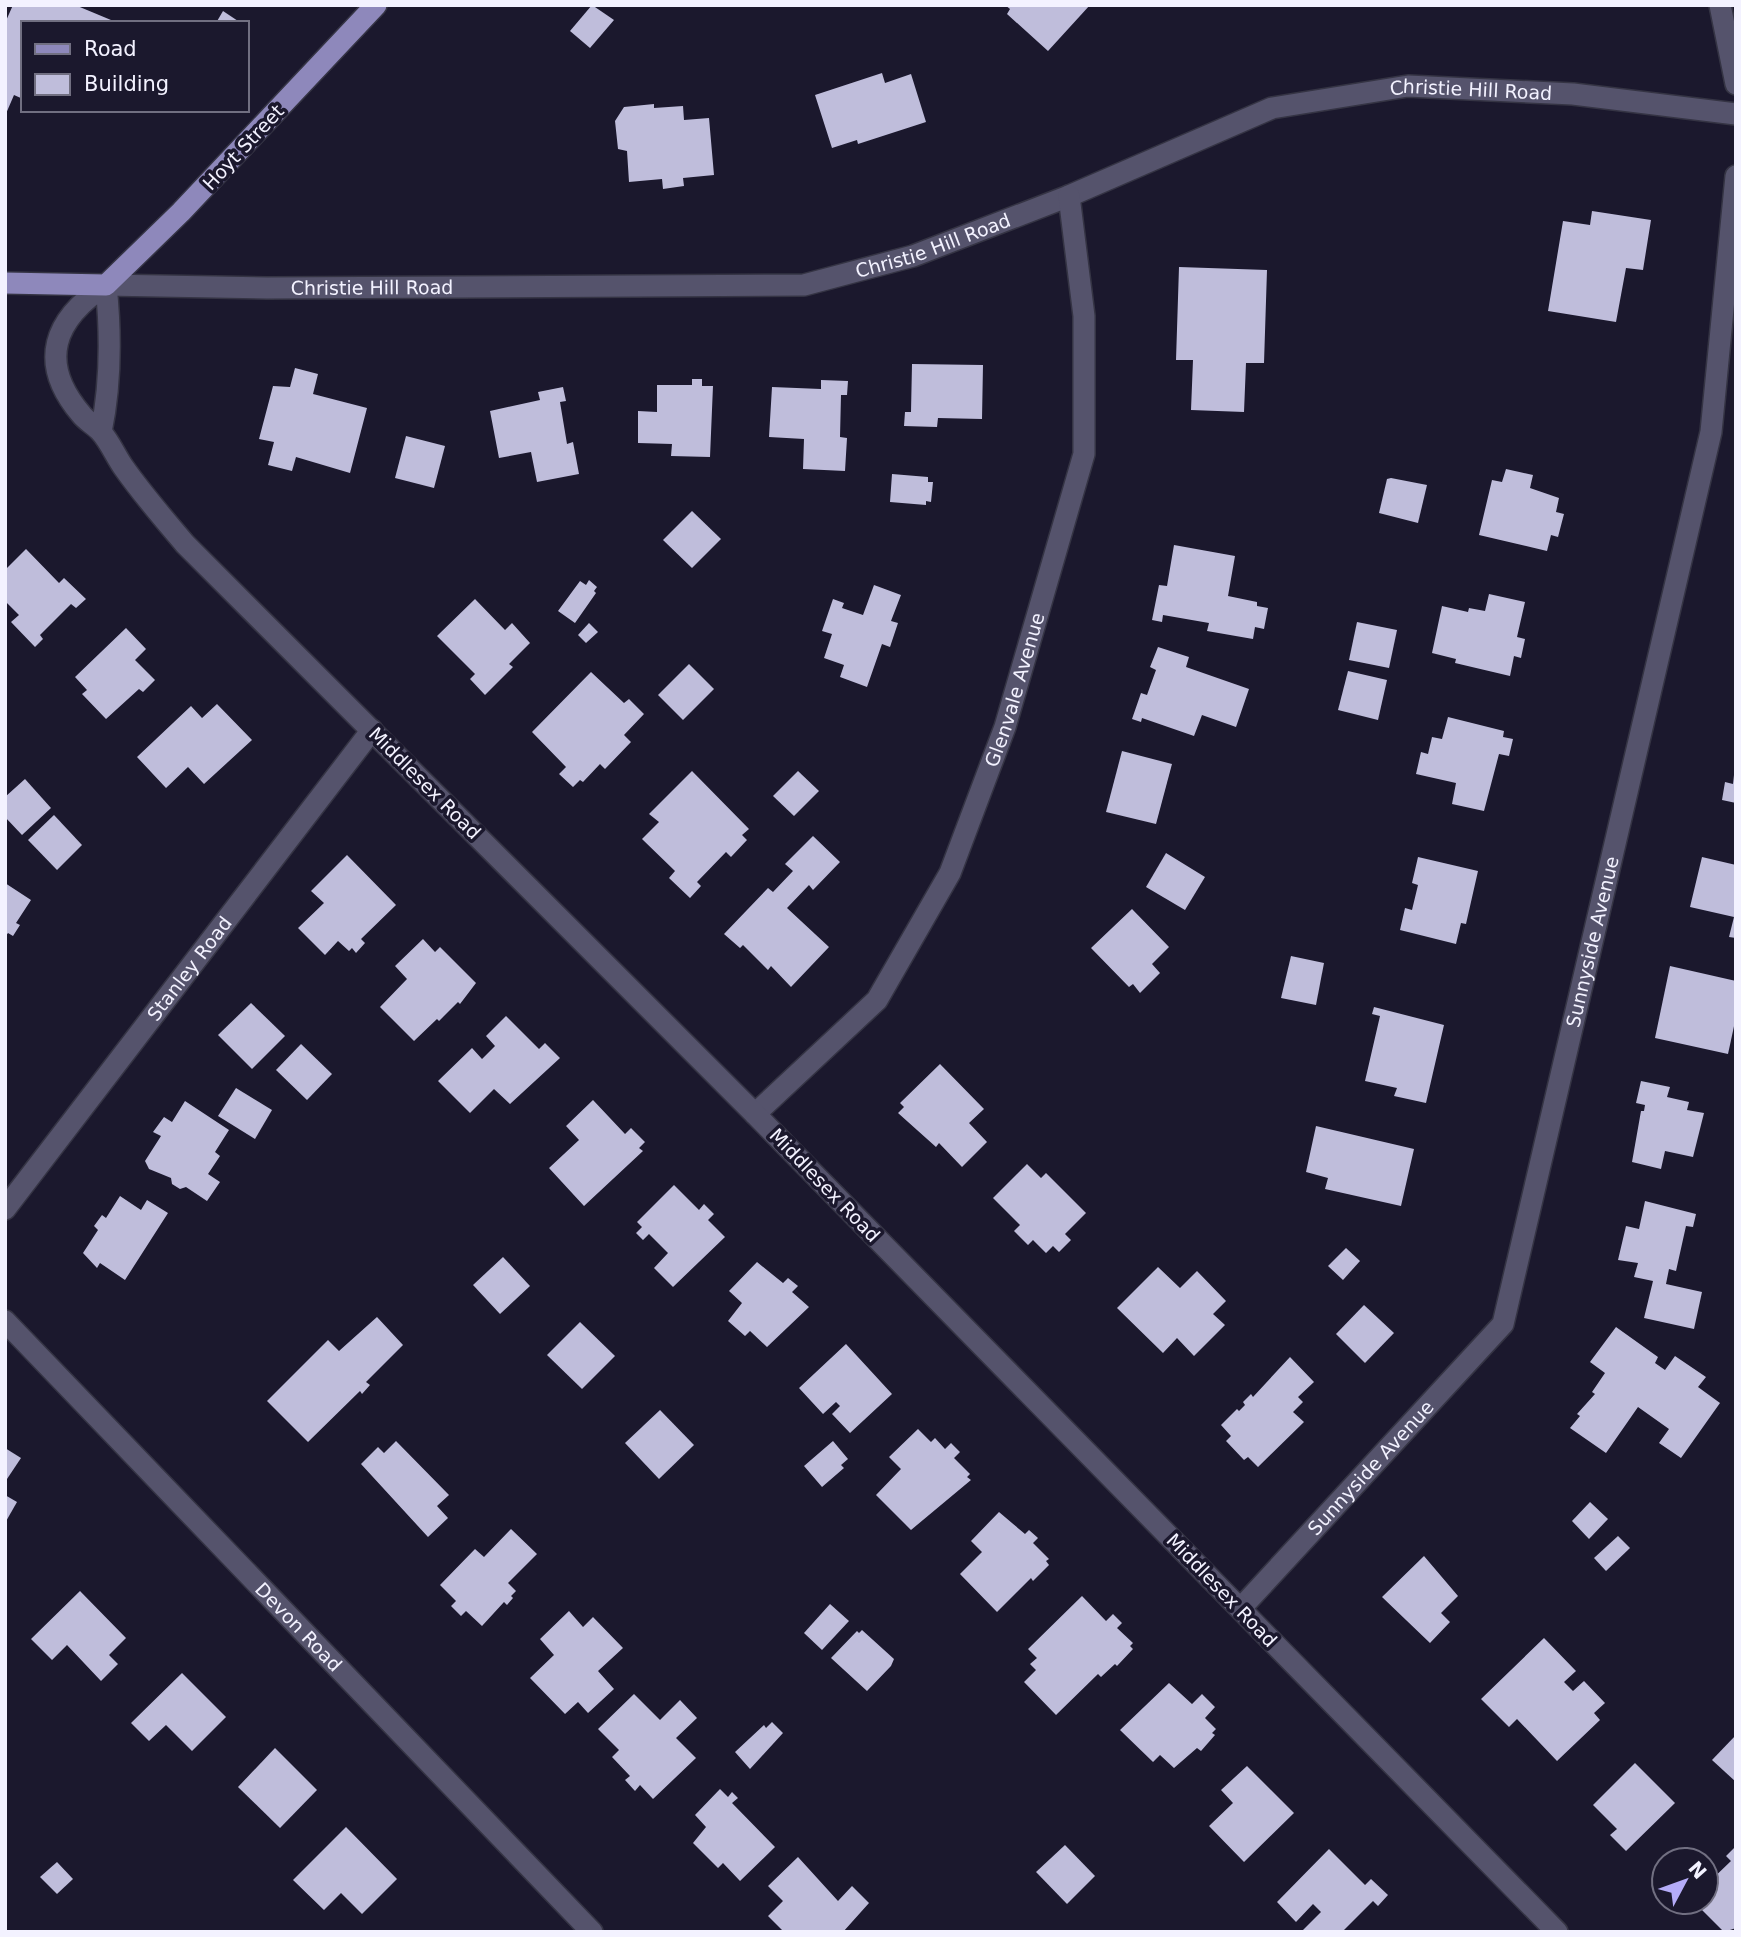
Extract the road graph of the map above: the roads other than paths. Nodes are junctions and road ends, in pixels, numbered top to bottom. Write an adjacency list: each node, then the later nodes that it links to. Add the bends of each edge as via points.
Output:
1 (376, 5): 8 (main road, Hoyt Street)
2 (1720, 5): 3 (street)
3 (1736, 84)
4 (1736, 114): 6 (street, Christie Hill Road, via 1573,94 1408,86 1272,108)
5 (1736, 177): 14 (street, Sunnyside Avenue, via 1711,432 1503,1324)
6 (1069, 196): 8 (street, Christie Hill Road, via 913,256 804,285); 11 (street, Glenvale Avenue, via 1084,316 1084,454 1005,726 950,873 877,1000)
7 (5, 283): 8 (main road)
8 (106, 285): 9 (street, via 110,329); 9 (street, Middlesex Road, via 71,312 57,342 57,366 68,395 81,415)
9 (102, 432): 10 (street, Middlesex Road, via 185,544)
10 (372, 730): 11 (street, Middlesex Road); 12 (street, Stanley Road)
11 (755, 1114): 14 (street, Middlesex Road)
12 (5, 1209)
13 (5, 1321): 15 (street, Devon Road)
14 (1241, 1608): 16 (street, Middlesex Road)
15 (592, 1932)
16 (1558, 1932)

